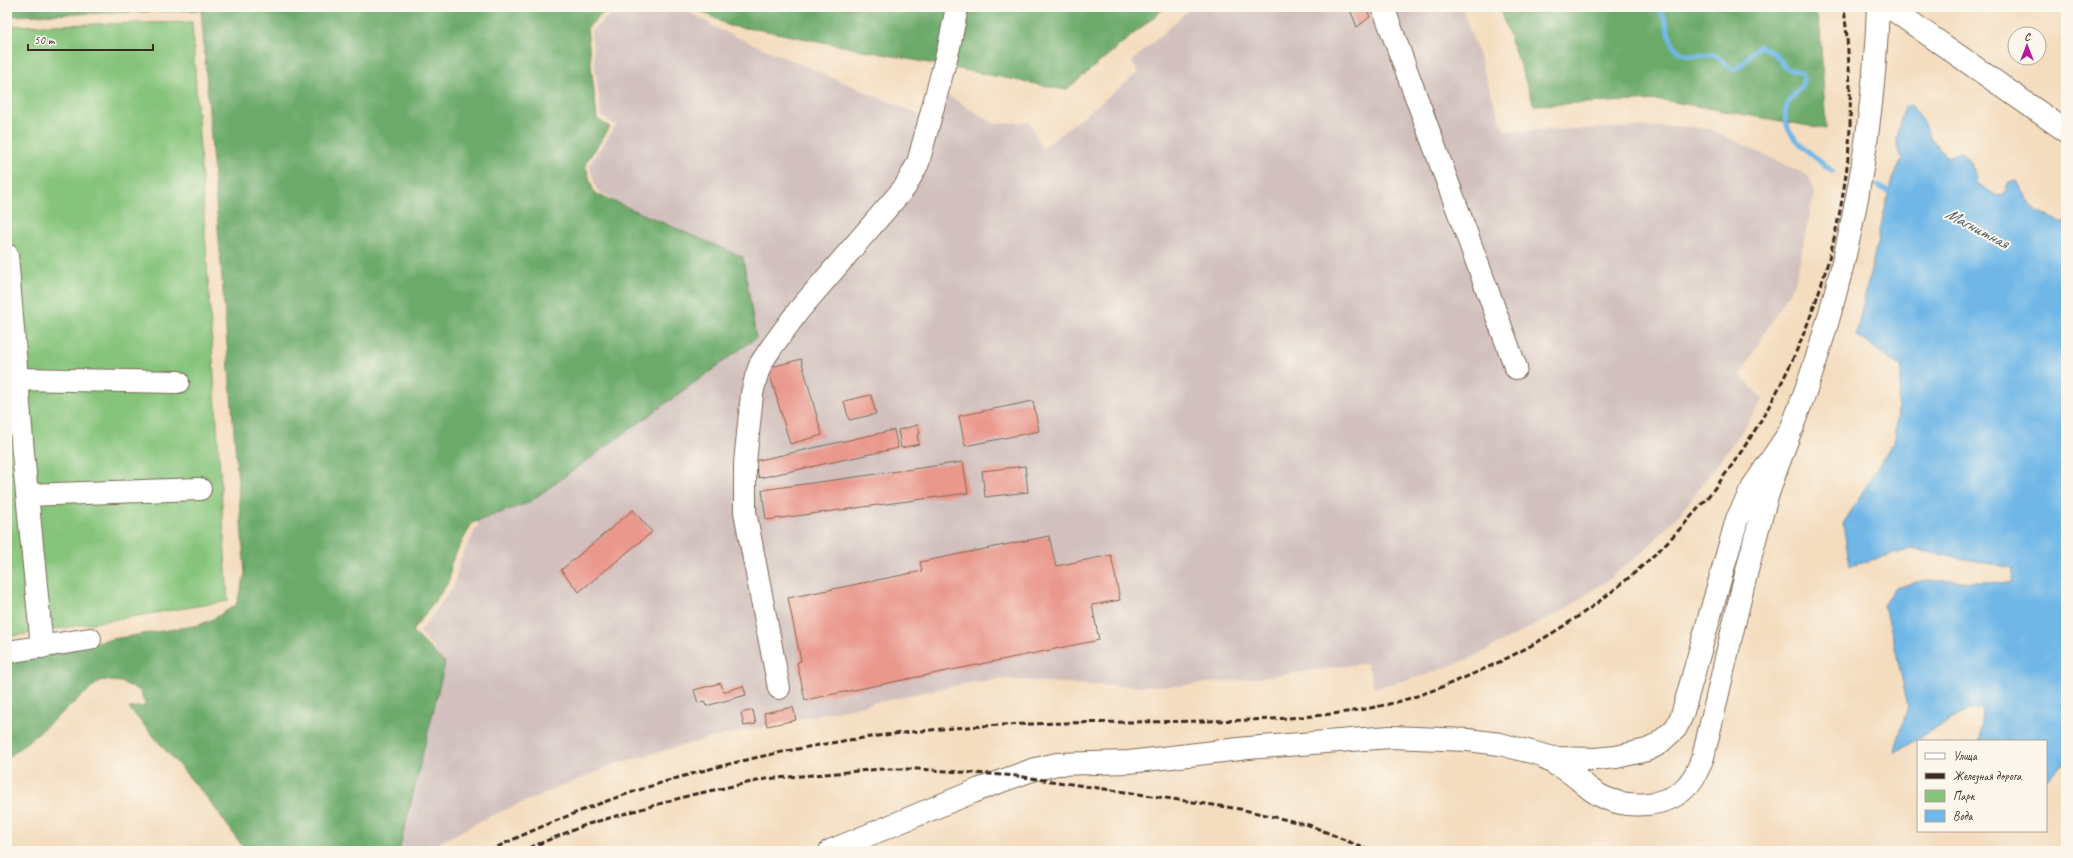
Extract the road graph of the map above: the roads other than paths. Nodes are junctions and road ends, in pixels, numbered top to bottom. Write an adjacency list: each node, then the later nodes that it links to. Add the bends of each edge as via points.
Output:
1 (957, 7): 16 (lane, via 918,163 905,187 799,310 767,353 756,377 745,463 745,512)
2 (1382, 7): 7 (lane)
3 (1878, 7): 10 (lane, via 1873,81 1851,229 1820,348)
4 (1889, 7): 5 (lane)
5 (2066, 131)
6 (7, 255): 8 (lane)
7 (1516, 368)
8 (12, 380): 9 (lane); 12 (lane)
9 (178, 382)
10 (1793, 427): 17 (lane, via 1754,485 1739,514 1682,715 1676,728 1657,745 1647,750 1616,757 1578,760); 17 (lane, via 1766,501 1703,757 1696,775 1687,787 1657,803 1619,802 1601,796 1570,773)
11 (200, 489): 12 (lane)
12 (27, 495): 14 (lane)
13 (90, 639): 14 (lane)
14 (42, 646): 15 (lane)
15 (7, 652)
16 (779, 688)
17 (1528, 752): 18 (lane, via 1500,744 1468,740 1390,737 1248,748 1129,762 1057,764 1032,770 980,789)
18 (830, 851)

